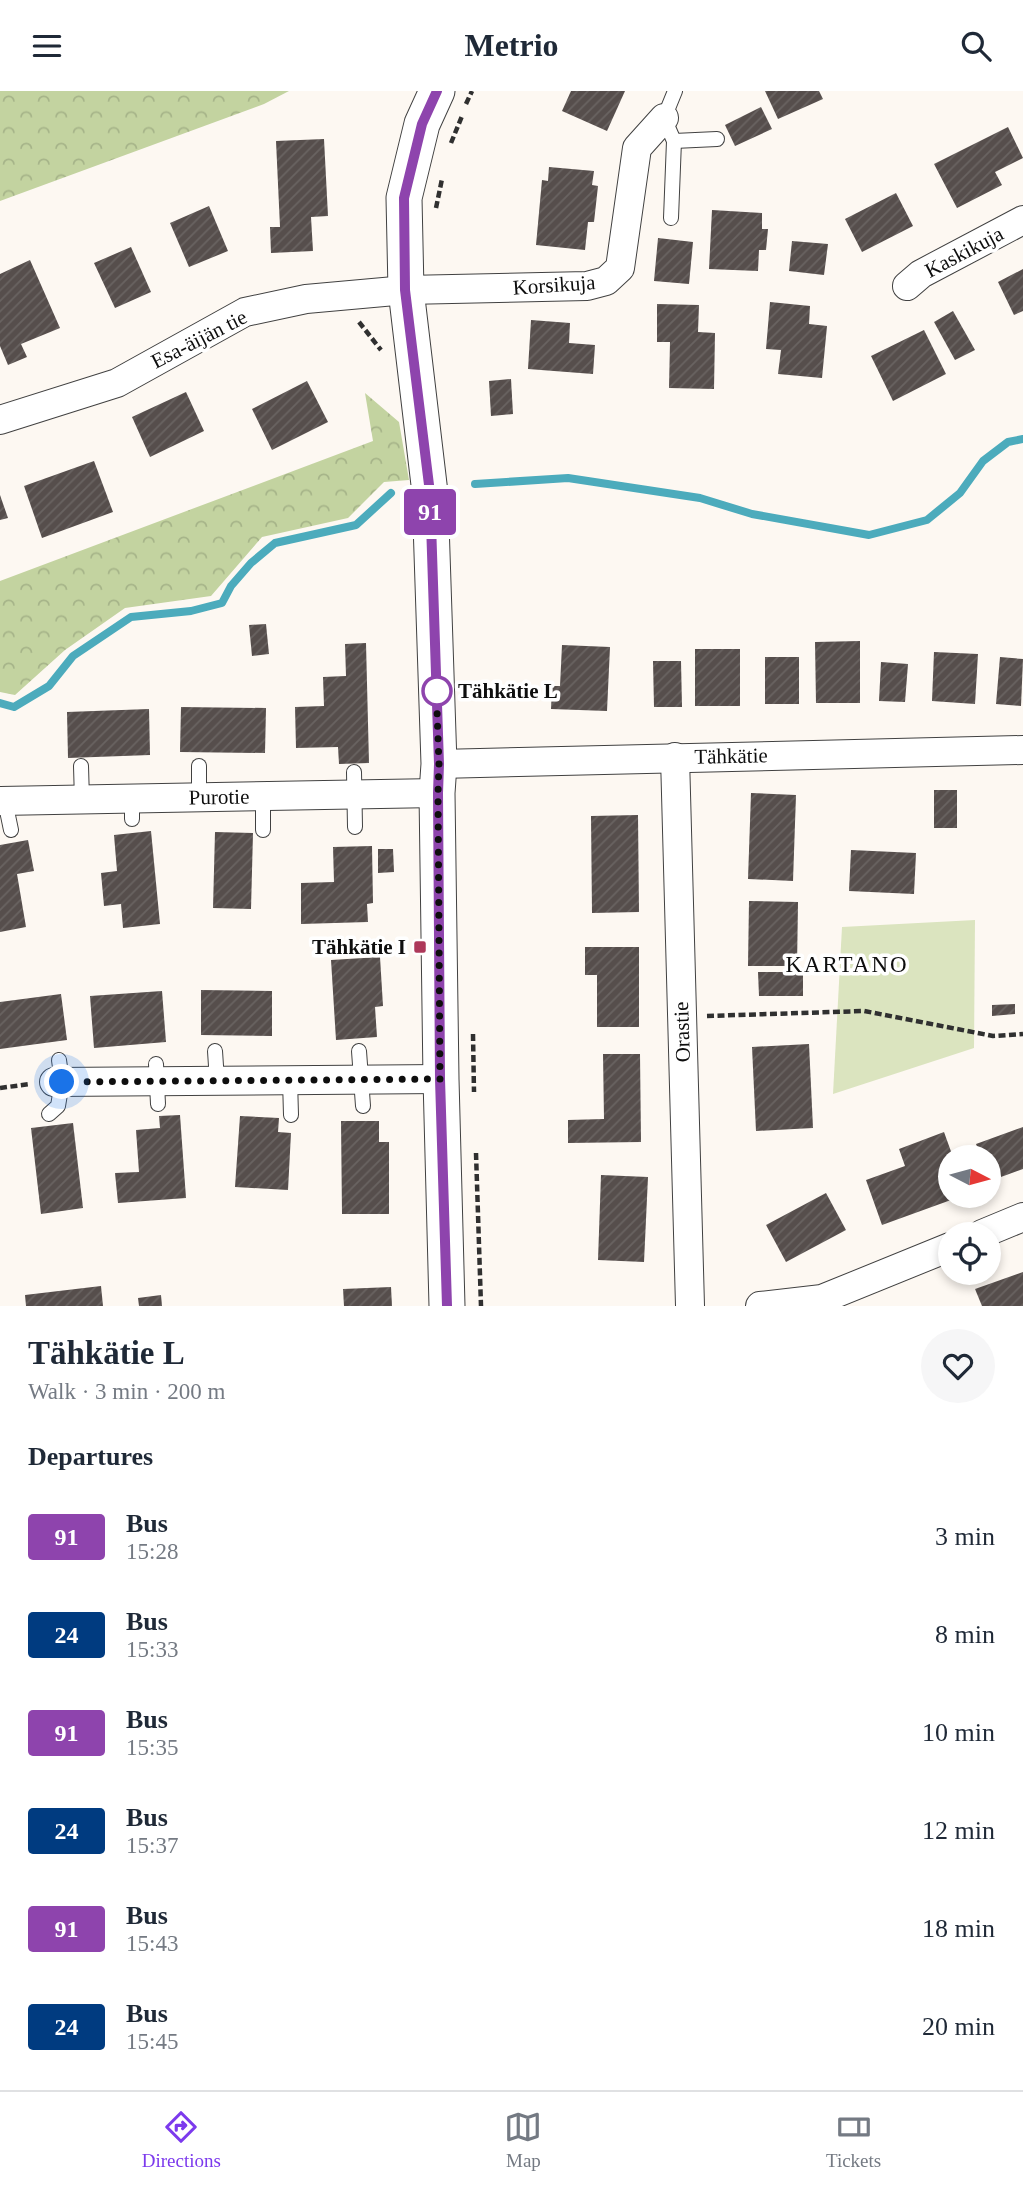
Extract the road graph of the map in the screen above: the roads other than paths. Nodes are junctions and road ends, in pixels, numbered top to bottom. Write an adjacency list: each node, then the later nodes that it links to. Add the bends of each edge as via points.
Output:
1 (437, 91): 8 (street, via 422,124 404,198)
2 (675, 91): 3 (lane)
3 (669, 129): 4 (lane); 5 (lane); 8 (street, Korsikuja, via 638,148 620,268 606,281 587,286)
4 (717, 139)
5 (671, 218)
6 (1023, 221): 7 (street, Kaskikuja, via 921,274)
7 (907, 286)
8 (405, 290): 9 (street, Esa-äijän tie, via 306,299 245,312 117,383); 14 (street, via 430,493)
9 (0, 420)
10 (1023, 750): 11 (street, Tähkätie)
11 (675, 757): 14 (street, Tähkätie); 36 (street, Orastie)
12 (81, 766): 18 (lane)
13 (199, 766): 17 (lane)
14 (438, 779): 15 (street, Purotie); 26 (street)
15 (355, 783): 16 (street, Purotie); 20 (lane)
16 (263, 796): 17 (street, Purotie); 22 (lane)
17 (199, 797): 18 (street, Purotie, via 132,809)
18 (82, 800): 19 (street, Purotie)
19 (2, 801): 21 (lane)
20 (355, 827)
21 (11, 830)
22 (263, 830)
23 (215, 1051): 28 (lane)
24 (359, 1051): 29 (lane)
25 (58, 1075): 28 (street, via 157,1083); 30 (lane, via 58,1106)
26 (440, 1079): 29 (street); 35 (street)
27 (290, 1080): 28 (street); 29 (street); 31 (lane)
28 (217, 1081)
29 (363, 1093)
30 (49, 1114)
31 (291, 1115)
32 (1023, 1217): 33 (street)
33 (1001, 1226)
34 (938, 1252): 37 (street, via 822,1299)
35 (447, 1306)
36 (690, 1306)
37 (761, 1306)

